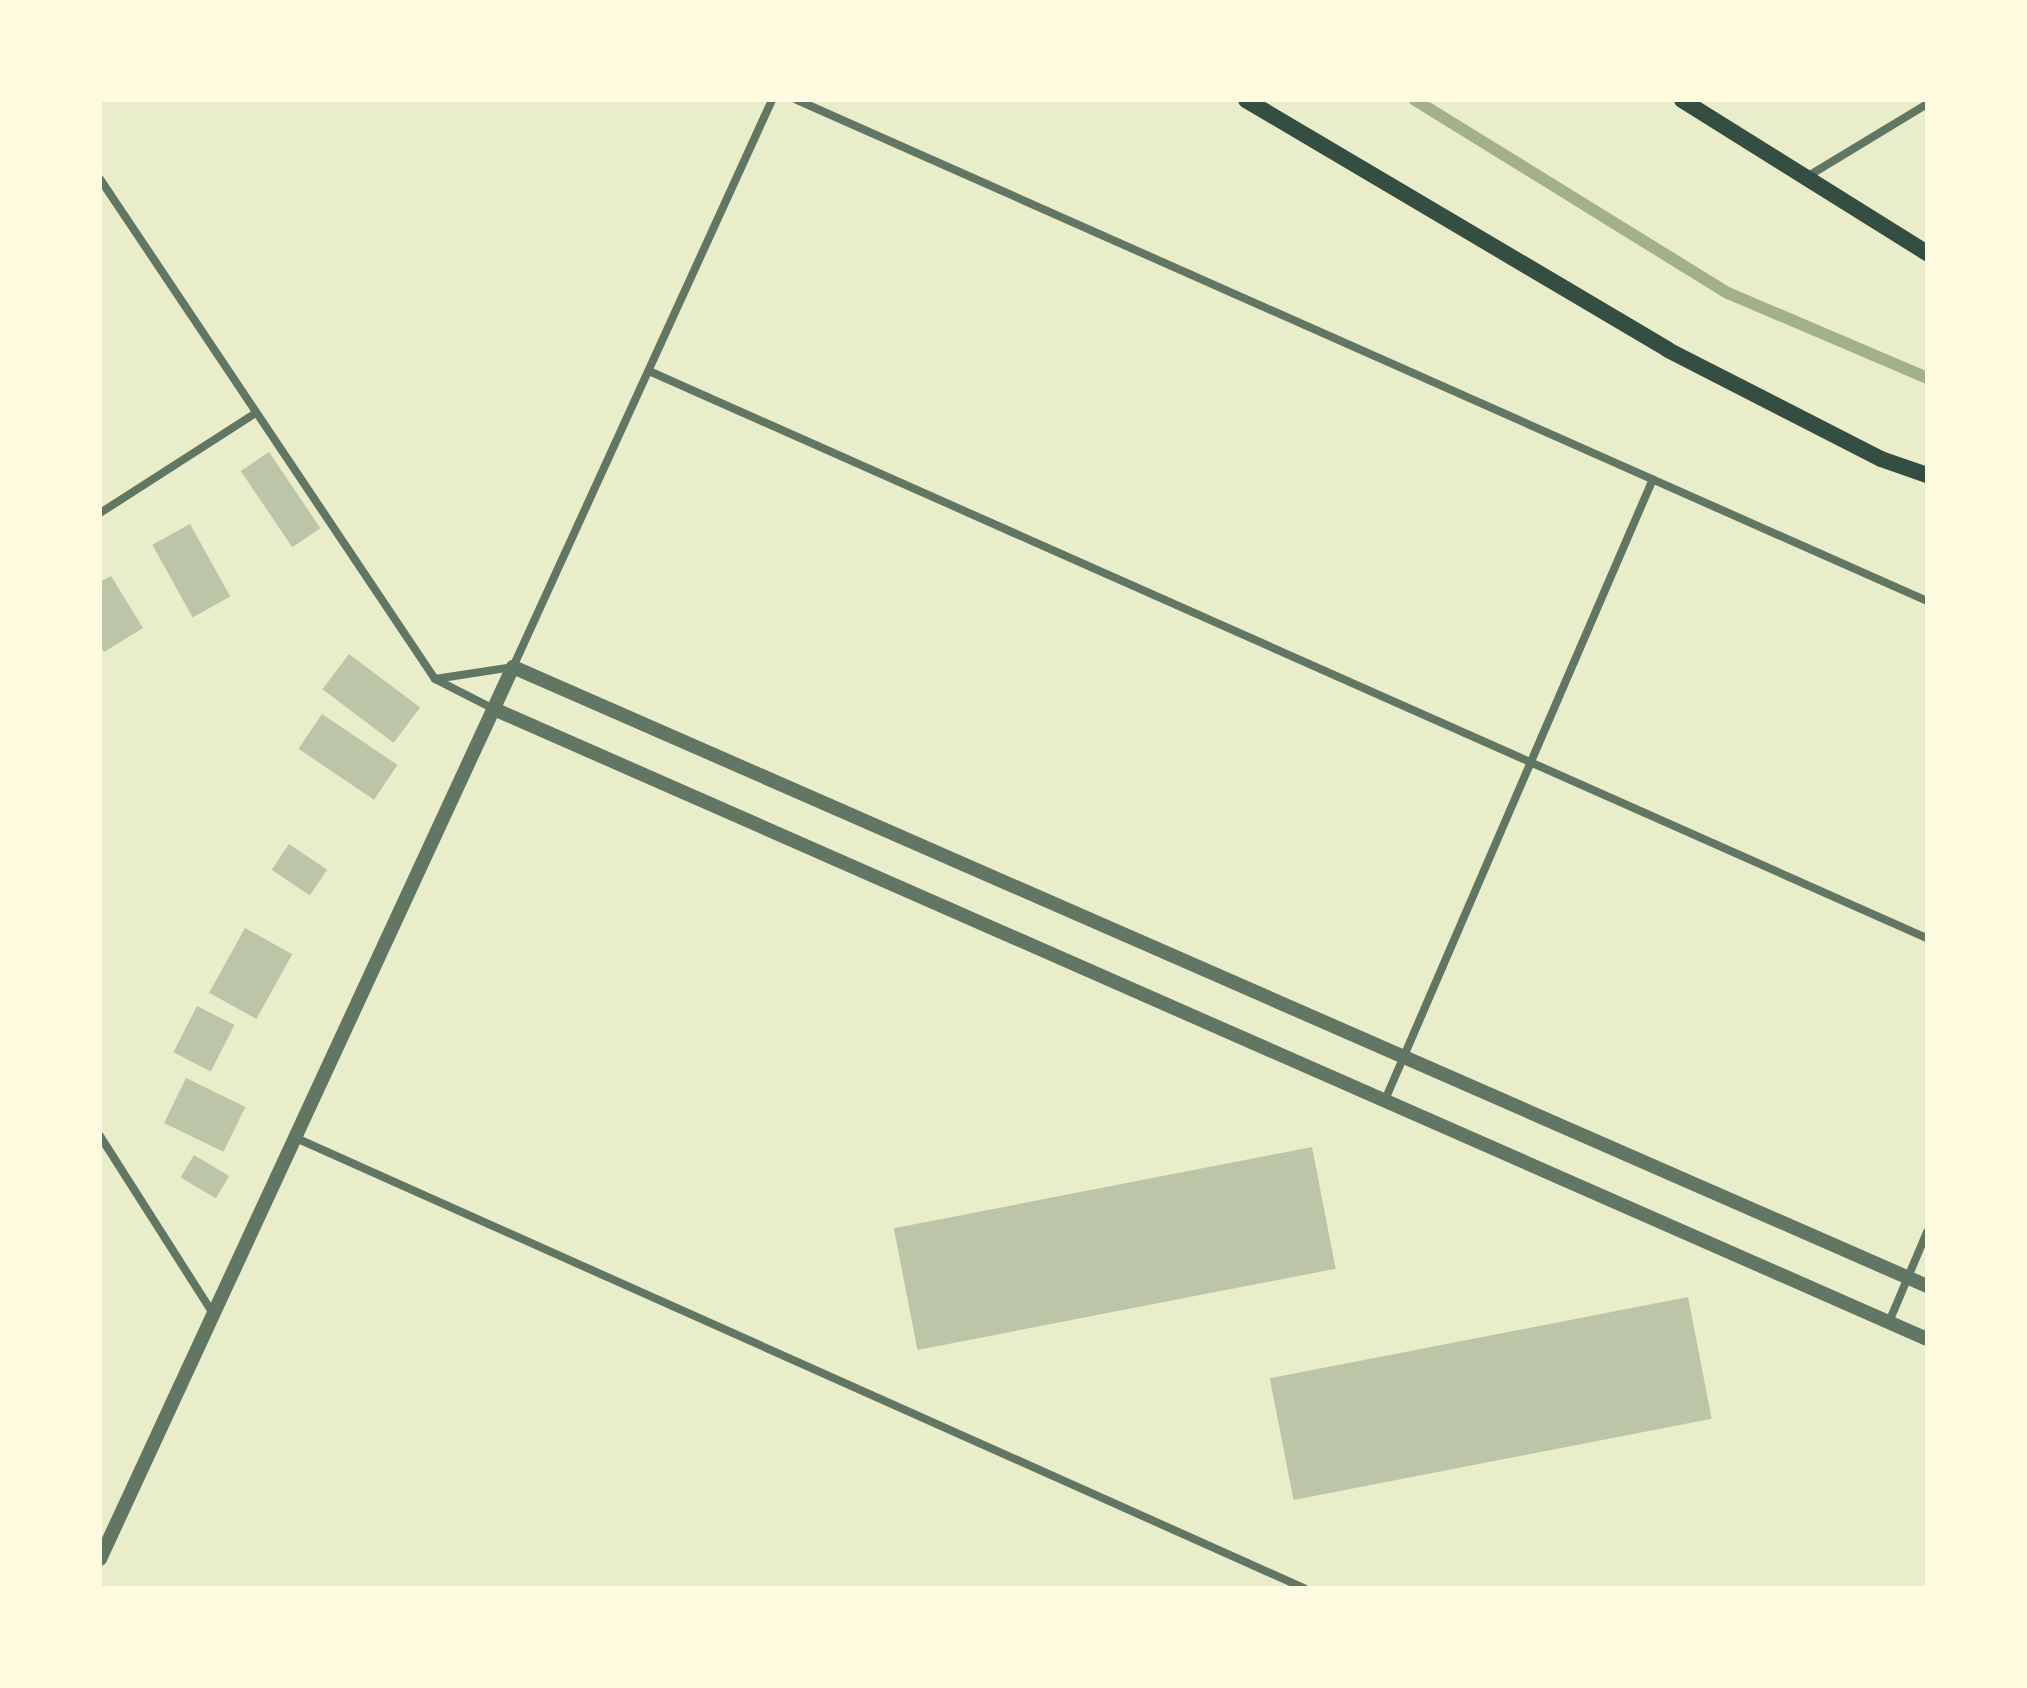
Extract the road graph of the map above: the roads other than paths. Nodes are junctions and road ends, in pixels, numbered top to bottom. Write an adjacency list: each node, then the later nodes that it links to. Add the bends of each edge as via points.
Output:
1 (772, 100): 9 (street)
2 (797, 100): 12 (street)
3 (1246, 100): 11 (main road, via 1668,350 1881,459)
4 (1682, 100): 7 (main road)
5 (1927, 104): 7 (street)
6 (100, 179): 10 (street)
7 (1805, 179): 8 (main road)
8 (1927, 253)
9 (649, 371): 15 (street); 18 (street)
10 (256, 413): 13 (street); 16 (street)
11 (1927, 475)
12 (1653, 479): 14 (street); 18 (street)
13 (100, 513)
14 (1927, 601)
15 (513, 667): 16 (street); 17 (street); 20 (street)
16 (435, 679): 17 (street)
17 (494, 709): 21 (street); 23 (street)
18 (1531, 762): 19 (street); 20 (street)
19 (1927, 938)
20 (1404, 1057): 21 (street); 25 (street)
21 (1385, 1100): 28 (street)
22 (100, 1136): 27 (street)
23 (296, 1138): 27 (street); 31 (street)
24 (1927, 1232): 25 (street)
25 (1908, 1278): 26 (street); 28 (street)
26 (1927, 1286)
27 (215, 1315): 30 (street)
28 (1889, 1322): 29 (street)
29 (1927, 1339)
30 (100, 1559)
31 (1304, 1588)

